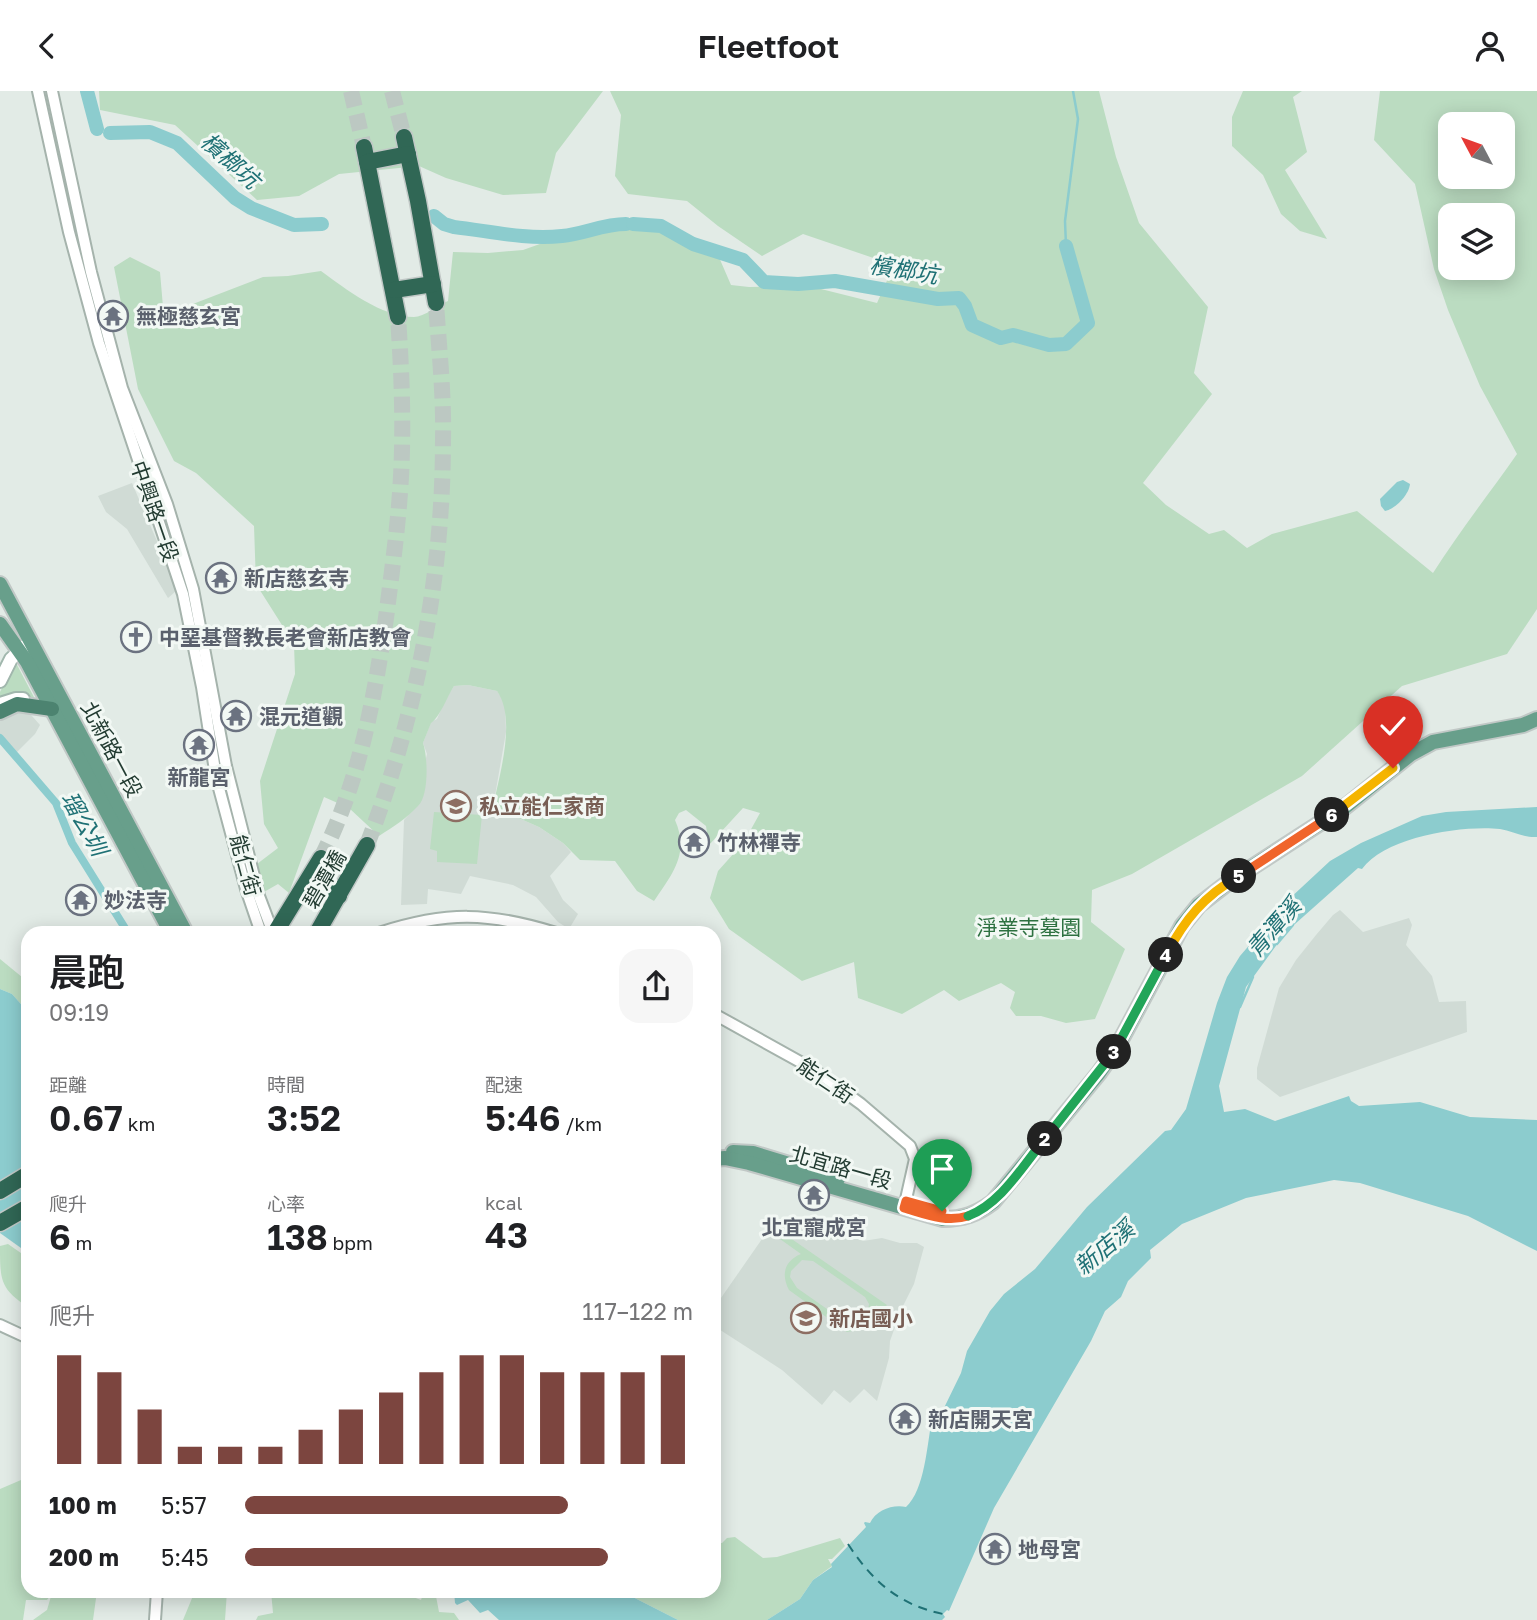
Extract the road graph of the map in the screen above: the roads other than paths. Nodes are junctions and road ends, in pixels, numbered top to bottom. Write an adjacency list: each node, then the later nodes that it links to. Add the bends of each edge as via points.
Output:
1 (38, 91): 18 (street, 中興路一段, via 90,313 183,594)
2 (52, 91): 18 (street, 中興路一段, via 91,272 122,388 167,504 193,589)
3 (404, 137): 4 (highway)
4 (408, 154): 5 (highway); 6 (highway, via 366,155)
5 (433, 284): 6 (highway); 7 (highway)
6 (394, 290): 8 (highway)
7 (436, 303)
8 (398, 317)
9 (0, 585): 11 (main road, 北新路一段)
10 (0, 624): 11 (main road, 北新路一段)
11 (22, 640): 12 (main road); 13 (main road); 15 (main road, 北新路一段); 24 (main road, 北新路一段)
12 (0, 662)
13 (0, 681)
14 (0, 704): 15 (main road, via 25,699)
15 (52, 709): 16 (highway, via 17,704); 23 (main road, 北新路一段)
16 (0, 712)
17 (1537, 718): 37 (main road, 北宜路一段, via 1522,715 1427,735 1203,892 1176,922 1107,1047 982,1200 951,1211)
18 (221, 767): 25 (street, 中興路一段, via 246,889); 26 (street, 能仁街); 27 (street, 中興路一段)
19 (367, 845): 22 (highway, 碧潭橋)
20 (321, 858): 21 (highway, 碧潭橋)
21 (309, 879): 22 (highway); 28 (highway, 碧潭橋)
22 (340, 896): 29 (highway, 碧潭橋)
23 (168, 926)
24 (182, 926)
25 (259, 926)
26 (264, 926)
27 (271, 926)
28 (279, 926)
29 (321, 926)
30 (400, 926): 31 (street, via 465,915)
31 (532, 926)
32 (721, 1018): 37 (street, 能仁街, via 813,1069 910,1146 915,1159)
33 (721, 1151): 37 (main road, 北宜路一段, via 753,1153)
34 (721, 1160): 37 (main road, 北宜路一段)
35 (21, 1178): 36 (highway)
36 (0, 1191)
37 (905, 1204)
38 (21, 1211): 39 (highway)
39 (0, 1223)
40 (0, 1323): 41 (street)
41 (21, 1333)
42 (157, 1598): 43 (street)
43 (155, 1620)

